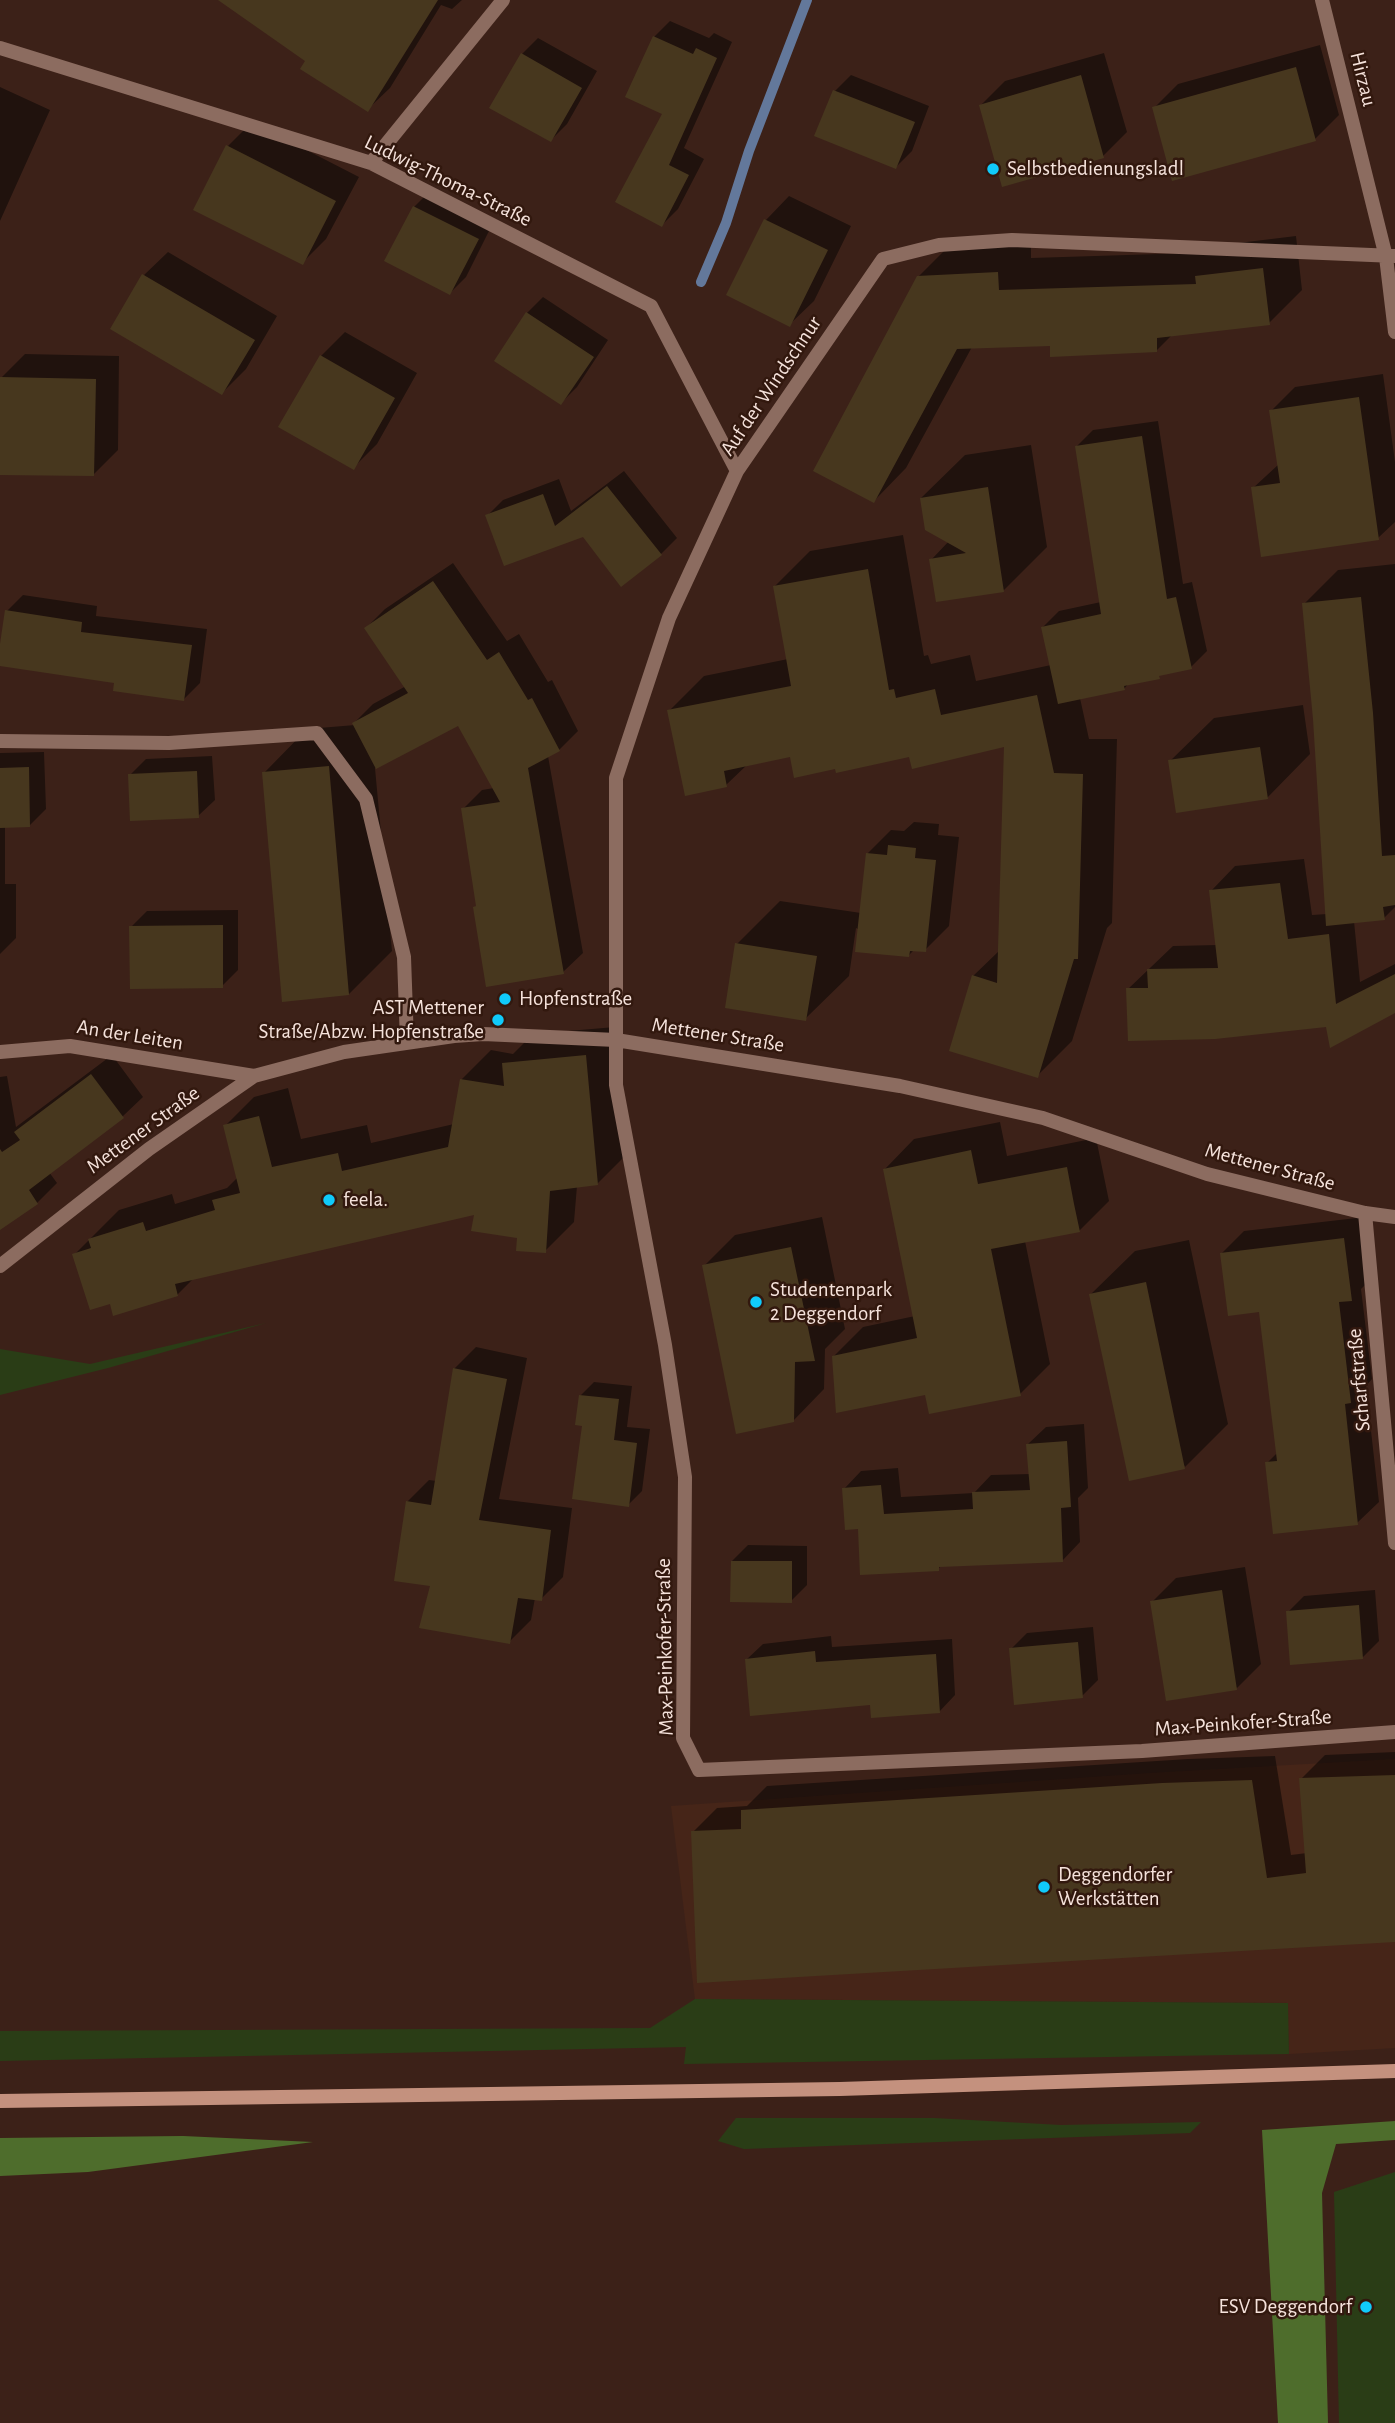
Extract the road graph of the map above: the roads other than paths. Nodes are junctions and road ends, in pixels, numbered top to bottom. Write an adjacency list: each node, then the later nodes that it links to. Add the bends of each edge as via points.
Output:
1 (503, 0): 4 (street)
2 (1322, 0): 5 (street, Hirzau)
3 (0, 48): 4 (street, Ludwig-Thoma-Straße)
4 (371, 163): 7 (street, Ludwig-Thoma-Straße, via 650,306)
5 (1391, 256): 6 (street, Hirzau); 7 (street, Auf der Windschnur, via 1012,240 939,245 883,259)
6 (1395, 332)
7 (737, 471): 9 (street, Auf der Windschnur, via 669,618 616,778)
8 (0, 741): 10 (street, via 169,743 317,733 366,799 404,957)
9 (616, 1040): 10 (street, Mettener Straße, via 483,1034); 13 (street, Mettener Straße, via 900,1086 1043,1118 1207,1174); 17 (street, Max-Peinkofer-Straße, via 616,1085 685,1477 683,1738 699,1770 1142,1751)
10 (407, 1042): 12 (street, Mettener Straße, via 344,1052)
11 (0, 1052): 12 (street, An der Leiten, via 71,1046)
12 (254, 1076): 15 (street, Mettener Straße, via 149,1149)
13 (1365, 1213): 14 (street, Mettener Straße); 16 (street, Scharfstraße)
14 (1395, 1217)
15 (0, 1266)
16 (1395, 1543)
17 (1395, 1732)
18 (1395, 2071): 19 (main road, via 840,2089)
19 (0, 2101)

